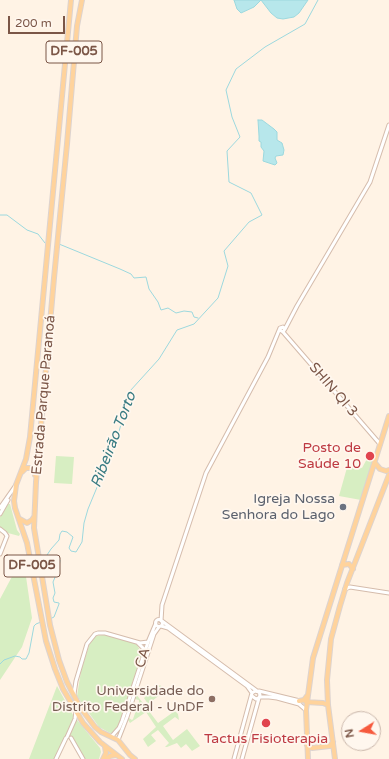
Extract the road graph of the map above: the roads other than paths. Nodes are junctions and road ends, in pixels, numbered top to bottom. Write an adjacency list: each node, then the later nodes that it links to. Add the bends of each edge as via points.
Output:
1 (71, 0): 3 (main road, Estrada Parque Paranoá / DF-005)
2 (82, 0): 4 (main road, Estrada Parque Paranoá / DF-005, via 77,26)
3 (61, 101): 4 (main road, via 66,100); 6 (main road, Estrada Parque Paranoá / DF-005)
4 (70, 105): 7 (main road, Estrada Parque Paranoá / DF-005)
5 (389, 125): 10 (street, via 370,182)
6 (54, 176): 7 (main road, via 59,180); 8 (main road, Estrada Parque Paranoá / DF-005)
7 (63, 177): 9 (main road, Estrada Parque Paranoá / DF-005)
8 (45, 290): 9 (main road, via 48,287); 11 (main road, Estrada Parque Paranoá / DF-005)
9 (53, 292): 12 (main road, Estrada Parque Paranoá / DF-005)
10 (283, 330): 15 (street, SHIN QI 3); 36 (street, CA, via 206,473)
11 (37, 369): 12 (main road, via 41,373); 18 (main road, Estrada Parque Paranoá / DF-005, via 29,447)
12 (46, 372): 20 (main road, Estrada Parque Paranoá / DF-005)
13 (389, 416): 14 (main road)
14 (388, 425): 15 (main road)
15 (381, 442): 16 (main road)
16 (375, 463): 17 (main road, via 380,468); 30 (main road)
17 (389, 470)
18 (20, 474): 20 (main road, via 31,468 35,472); 21 (main road, Estrada Parque Paranoá / DF-005)
19 (389, 475): 31 (main road)
20 (36, 482): 27 (main road, Estrada Parque Paranoá / DF-005)
21 (16, 485): 22 (street); 24 (main road, Estrada Parque Paranoá / DF-005)
22 (6, 501): 23 (street); 24 (street, via 13,503); 25 (street)
23 (0, 508)
24 (15, 508): 26 (main road, Estrada Parque Paranoá / DF-005)
25 (0, 514)
26 (18, 517): 27 (main road, via 26,523); 54 (main road, Estrada Parque Paranoá / DF-005, via 27,543 50,653 63,689)
27 (34, 517): 44 (main road, Estrada Parque Paranoá / DF-005, via 50,625)
28 (0, 529): 29 (street, via 7,536)
29 (0, 554)
30 (342, 565): 31 (main road, via 349,564); 34 (main road)
31 (353, 569): 32 (main road)
32 (349, 585): 33 (street); 35 (main road, via 345,589)
33 (389, 593)
34 (331, 602): 35 (main road, via 334,607); 48 (main road, via 316,648)
35 (340, 606): 52 (main road, via 329,651)
36 (161, 609): 37 (street, CA); 38 (street, CA)
37 (162, 621): 38 (street); 39 (street, CA); 45 (street)
38 (156, 622): 39 (street, via 157,626); 41 (street, CA)
39 (160, 626): 46 (street, via 168,628 247,686); 60 (street, CA, via 154,634)
40 (136, 642): 41 (street); 42 (street); 43 (street, via 105,633 95,634 87,644)
41 (148, 642): 42 (street, CA)
42 (145, 652): 58 (street, CA, via 122,721)
43 (76, 681): 44 (street); 47 (street)
44 (67, 682): 47 (main road, Estrada Parque Paranoá / DF-005)
45 (258, 691): 46 (street, via 254,691); 49 (street); 50 (street)
46 (252, 695): 49 (street, via 256,699); 66 (street)
47 (74, 696): 57 (main road, Estrada Parque Paranoá / DF-005, via 86,716)
48 (307, 696): 50 (main road); 51 (main road)
49 (259, 698): 53 (street, via 277,698 299,704); 68 (street)
50 (299, 701): 51 (street)
51 (306, 702): 52 (main road); 53 (main road)
52 (328, 705): 62 (main road)
53 (306, 710): 63 (main road)
54 (76, 711): 55 (street); 56 (main road, Estrada Parque Paranoá / DF-005)
55 (74, 722): 56 (street); 59 (street)
56 (83, 722): 61 (main road, Estrada Parque Paranoá / DF-005)
57 (104, 733): 58 (main road, Estrada Parque Paranoá / DF-005); 61 (main road, via 99,736)
58 (112, 736): 60 (main road, Estrada Parque Paranoá / DF-005)
59 (67, 739): 69 (street); 70 (street, via 73,743)
60 (118, 740): 65 (main road, Estrada Parque Paranoá / DF-005)
61 (100, 742): 64 (main road, Estrada Parque Paranoá / DF-005)
62 (333, 742): 63 (main road, via 330,746 312,748); 76 (main road)
63 (307, 745): 75 (main road)
64 (104, 747): 67 (main road, Estrada Parque Paranoá / DF-005); 71 (main road, via 106,753)
65 (125, 750): 67 (main road, via 125,756); 73 (main road, Estrada Parque Paranoá / DF-005)
66 (236, 754): 68 (street); 74 (street)
67 (119, 757): 72 (main road, via 110,756)
68 (242, 758)
69 (56, 759)
70 (83, 759)
71 (103, 759)
72 (107, 759)
73 (135, 759)
74 (234, 759)
75 (308, 759)
76 (335, 759)

